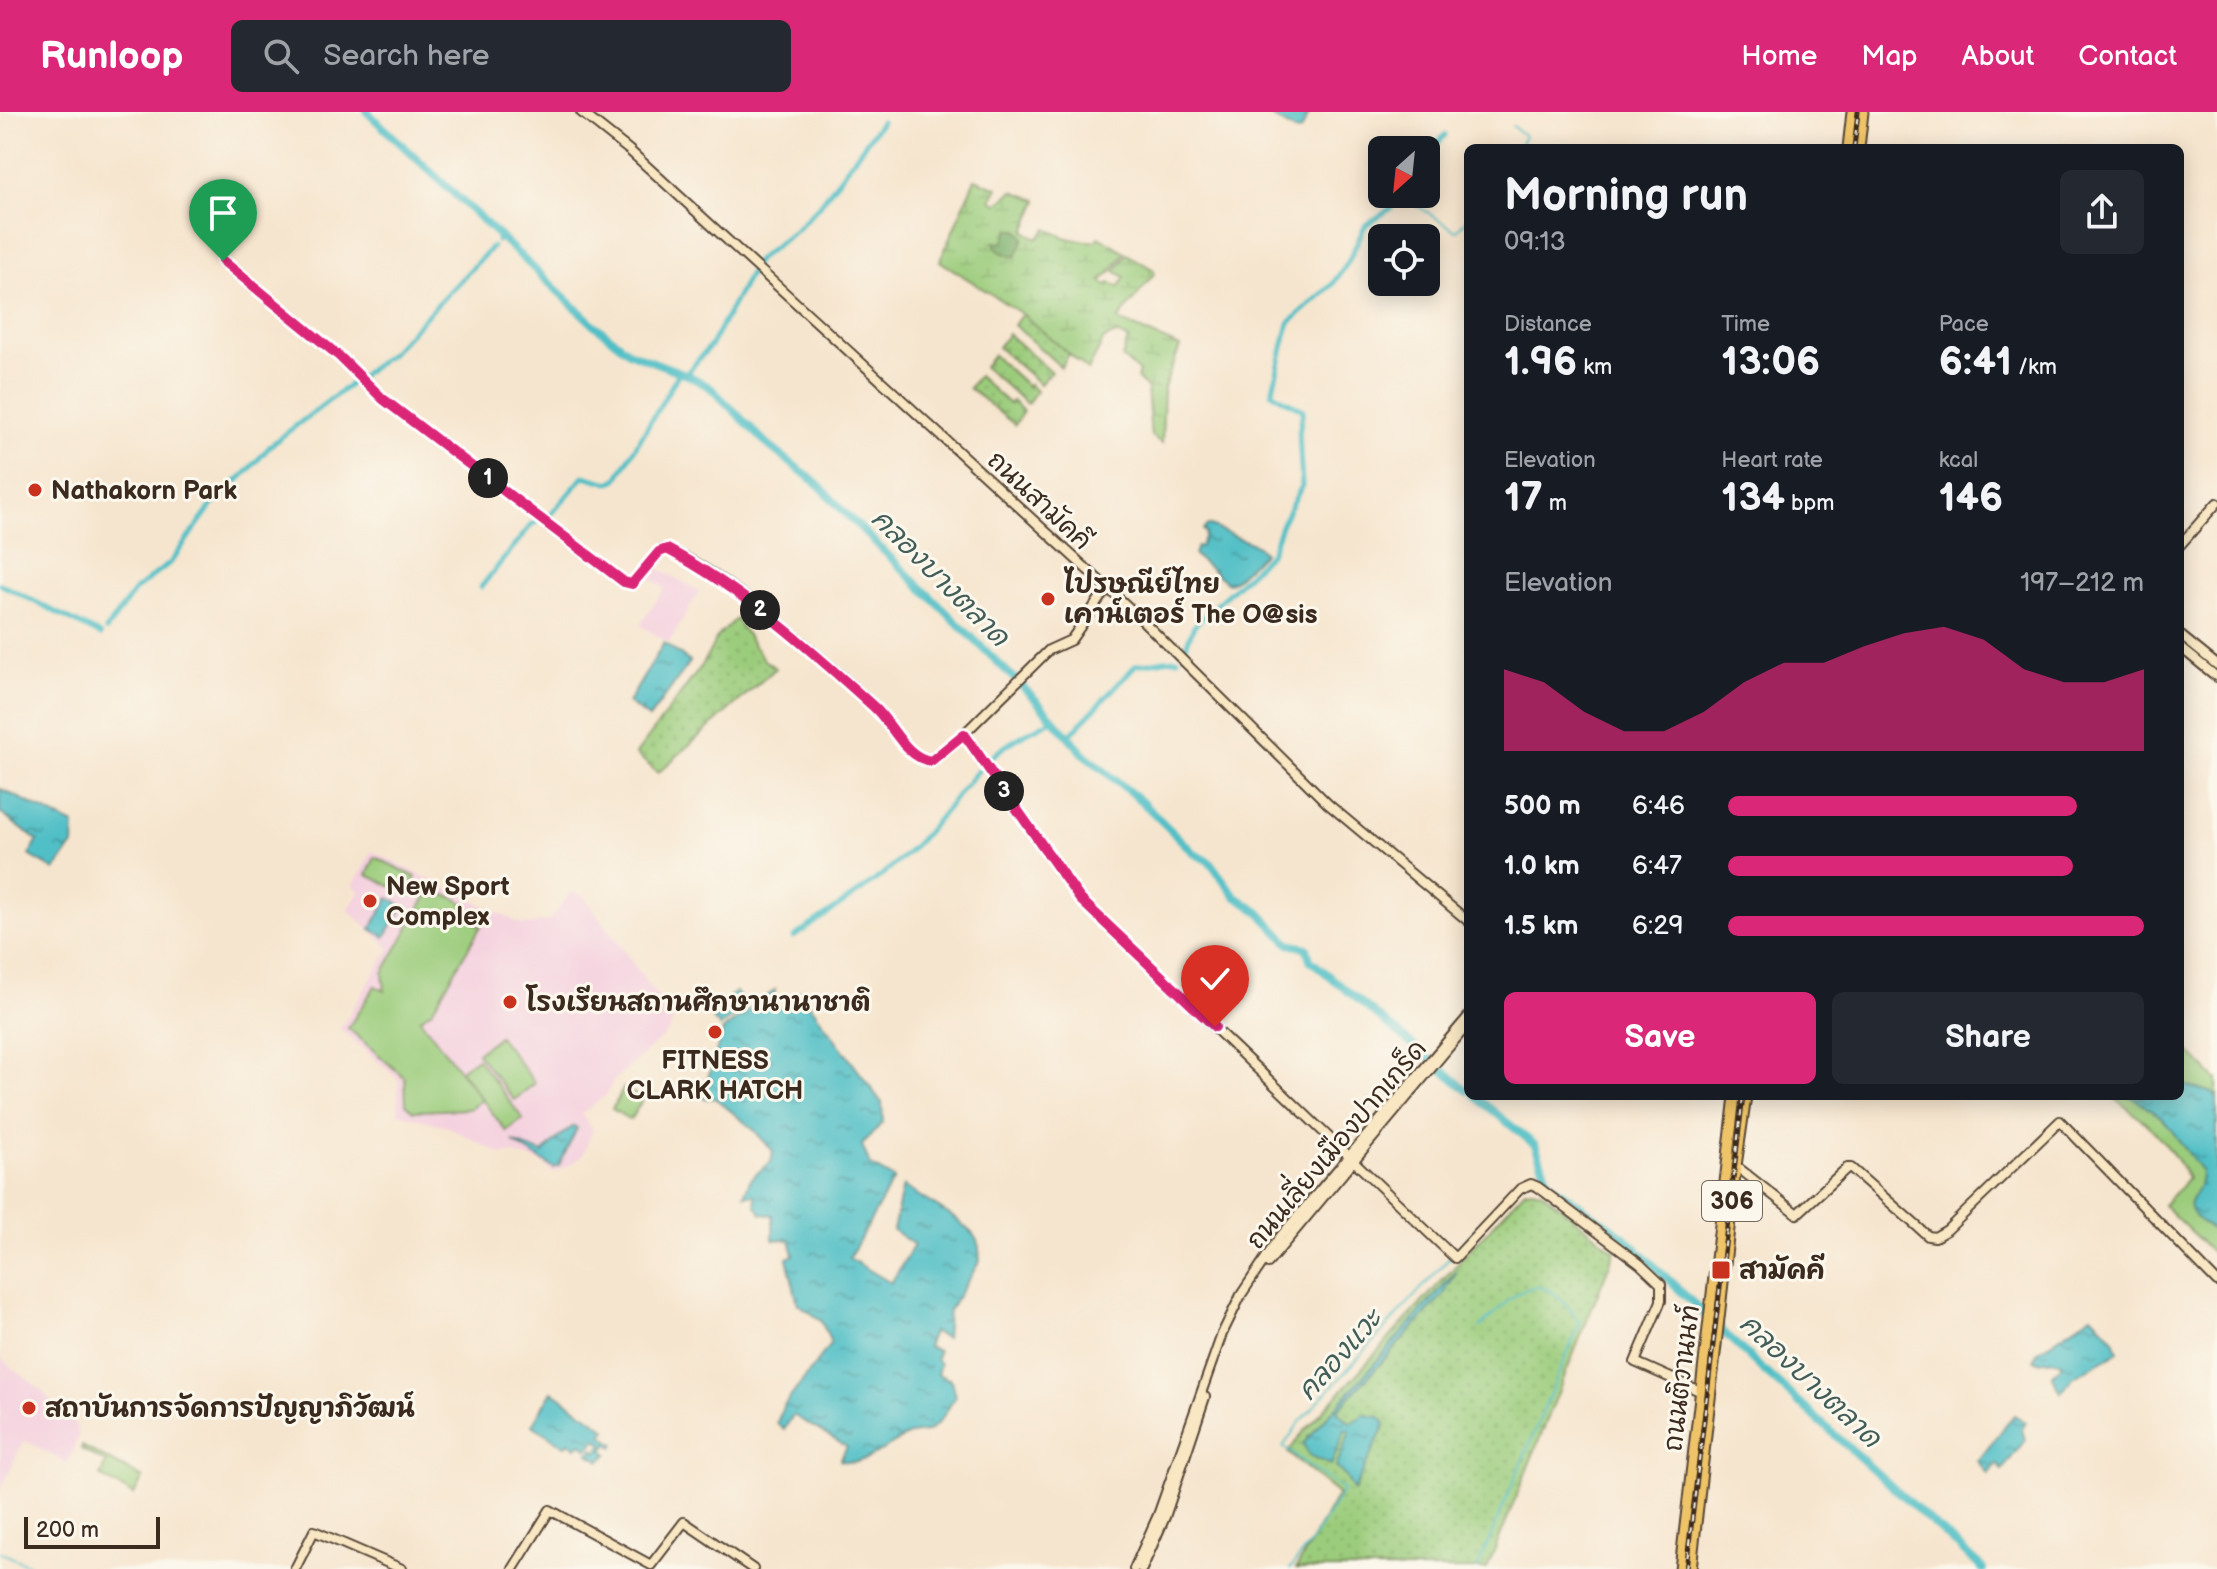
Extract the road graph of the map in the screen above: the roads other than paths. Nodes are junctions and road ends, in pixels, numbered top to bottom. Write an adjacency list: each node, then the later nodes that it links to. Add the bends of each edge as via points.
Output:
1 (582, 112): 9 (street, ถนนสามัคคี)
2 (1852, 112): 4 (main road)
3 (1863, 112): 5 (main road)
4 (1848, 144)
5 (1859, 144)
6 (223, 261): 14 (street, via 383,399 628,585 663,549 707,572 821,658 878,710 913,754 931,761)
7 (2217, 503): 8 (street)
8 (2184, 540)
9 (1107, 588): 14 (street, via 1071,640 1049,650); 15 (street, ถนนสามัคคี, via 1328,804)
10 (2184, 638): 12 (street)
11 (2184, 650): 13 (street)
12 (2217, 665)
13 (2217, 677)
14 (964, 734): 21 (street, via 1080,899)
15 (1464, 918)
16 (1464, 1022): 18 (street, ถนนเลี่ยงเมืองปากเกร็ด)
17 (1464, 1029): 18 (street, ถนนเลี่ยงเมืองปากเกร็ด)
18 (1438, 1057): 21 (street, ถนนเลี่ยงเมืองปากเกร็ด)
19 (1735, 1100): 24 (main road, ถนนติวานนท์ / 306)
20 (1745, 1100): 22 (main road, ถนนติวานนท์ / 306)
21 (1350, 1158): 26 (street, via 1453,1256 1520,1189 1538,1187 1661,1284 1661,1301 1635,1362); 33 (street, ถนนเลี่ยงเมืองปากเกร็ด, via 1279,1238 1241,1295); 34 (street, ถนนเลี่ยงเมืองปากเกร็ด, via 1269,1262 1227,1335)
22 (1736, 1166): 23 (street, via 1797,1214 1851,1168 1935,1237 2060,1121); 24 (main road, ถนนติวานนท์ / 306)
23 (2217, 1282)
24 (1716, 1304): 25 (main road, ถนนติวานนท์ / 306)
25 (1712, 1341): 26 (main road, ถนนติวานนท์ / 306); 28 (main road, ถนนติวานนท์ / 306)
26 (1702, 1392): 27 (main road, ถนนติวานนท์ / 306)
27 (1683, 1544): 28 (main road); 35 (main road, ถนนติวานนท์ / 306)
28 (1694, 1549): 36 (main road, ถนนติวานนท์ / 306)
29 (295, 1569): 30 (street, via 314,1531)
30 (402, 1569)
31 (513, 1569): 32 (street, via 550,1510 651,1565 684,1522)
32 (753, 1569)
33 (1134, 1569)
34 (1142, 1569)
35 (1680, 1569)
36 (1691, 1569)

